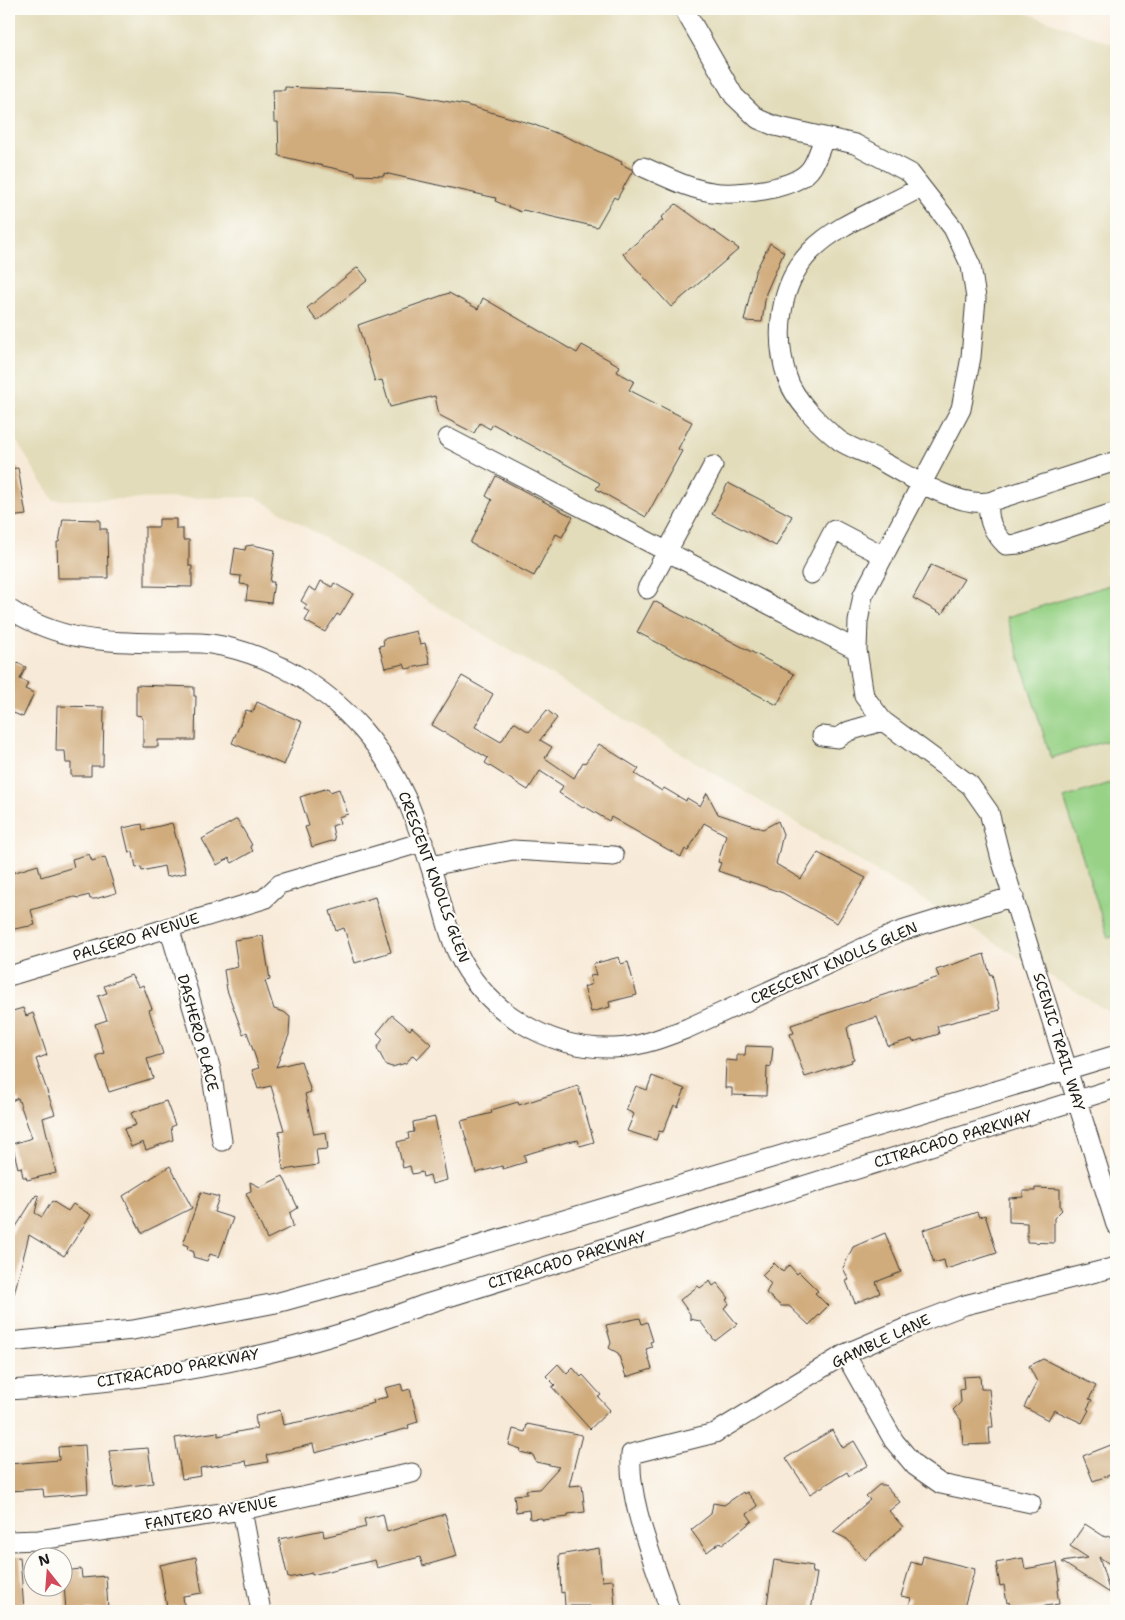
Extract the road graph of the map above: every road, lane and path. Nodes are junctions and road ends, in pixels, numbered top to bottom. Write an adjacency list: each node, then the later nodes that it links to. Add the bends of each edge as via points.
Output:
1 (684, 9): 2 (street, SCENIC TRAIL WAY, via 734,96 746,108 758,119 775,126)
2 (824, 138): 3 (street, via 812,168 800,179 758,190 712,192); 4 (street, SCENIC TRAIL WAY, via 855,144 910,173)
3 (643, 167)
4 (921, 187): 8 (street, SCENIC TRAIL WAY, via 953,228 971,266 976,298 971,357 961,409); 8 (street, via 840,227 810,253 790,284 779,326 787,378 810,413 842,442)
5 (448, 438): 11 (street)
6 (1116, 461): 9 (street)
7 (713, 466): 11 (street)
8 (922, 484): 9 (street, via 975,504); 12 (street, SCENIC TRAIL WAY)
9 (989, 502): 10 (street, via 988,516 995,534 1006,545 1019,544)
10 (1116, 512)
11 (667, 552): 14 (street); 16 (street)
12 (884, 556): 13 (street, via 834,530); 16 (street, SCENIC TRAIL WAY, via 863,595)
13 (811, 574)
14 (647, 589)
15 (9, 609): 19 (street, CRESCENT KNOLLS GLEN, via 33,624 80,638 210,644 246,652 305,680 335,702 381,753 410,804)
16 (857, 650): 17 (street, SCENIC TRAIL WAY, via 864,696)
17 (883, 722): 18 (street, via 849,731 838,738); 22 (street, SCENIC TRAIL WAY, via 970,785 988,812)
18 (822, 736)
19 (423, 842): 21 (street, CRESCENT KNOLLS GLEN); 23 (street, PALSERO AVENUE, via 280,884 264,899)
20 (614, 856): 21 (street, via 514,850)
21 (430, 866): 22 (street, CRESCENT KNOLLS GLEN, via 457,951 489,998 531,1029 555,1040 615,1048 638,1045 688,1028 898,932)
22 (1014, 896): 26 (street, SCENIC TRAIL WAY)
23 (169, 927): 24 (street, PALSERO AVENUE); 29 (street, DASHERO PLACE, via 211,1070)
24 (9, 976)
25 (1116, 1055): 26 (street)
26 (1067, 1070): 28 (street, SCENIC TRAIL WAY); 32 (street, via 276,1303 133,1330)
27 (1116, 1088): 28 (street, CITRACADO PARKWAY)
28 (1076, 1100): 30 (street, SCENIC TRAIL WAY); 34 (street, CITRACADO PARKWAY, via 433,1302 364,1328 249,1357 181,1370 110,1381)
29 (222, 1141)
30 (1116, 1225)
31 (1116, 1267): 33 (street, GAMBLE LANE, via 965,1305)
32 (9, 1342)
33 (845, 1354): 36 (street, via 894,1441 915,1466 941,1484); 40 (street, GAMBLE LANE, via 715,1433 631,1454 633,1496)
34 (9, 1390)
35 (412, 1473): 37 (street, FANTERO AVENUE)
36 (1031, 1504)
37 (242, 1510): 38 (street, FANTERO AVENUE, via 39,1540); 39 (street)
38 (9, 1541)
39 (261, 1611)
40 (670, 1611)

